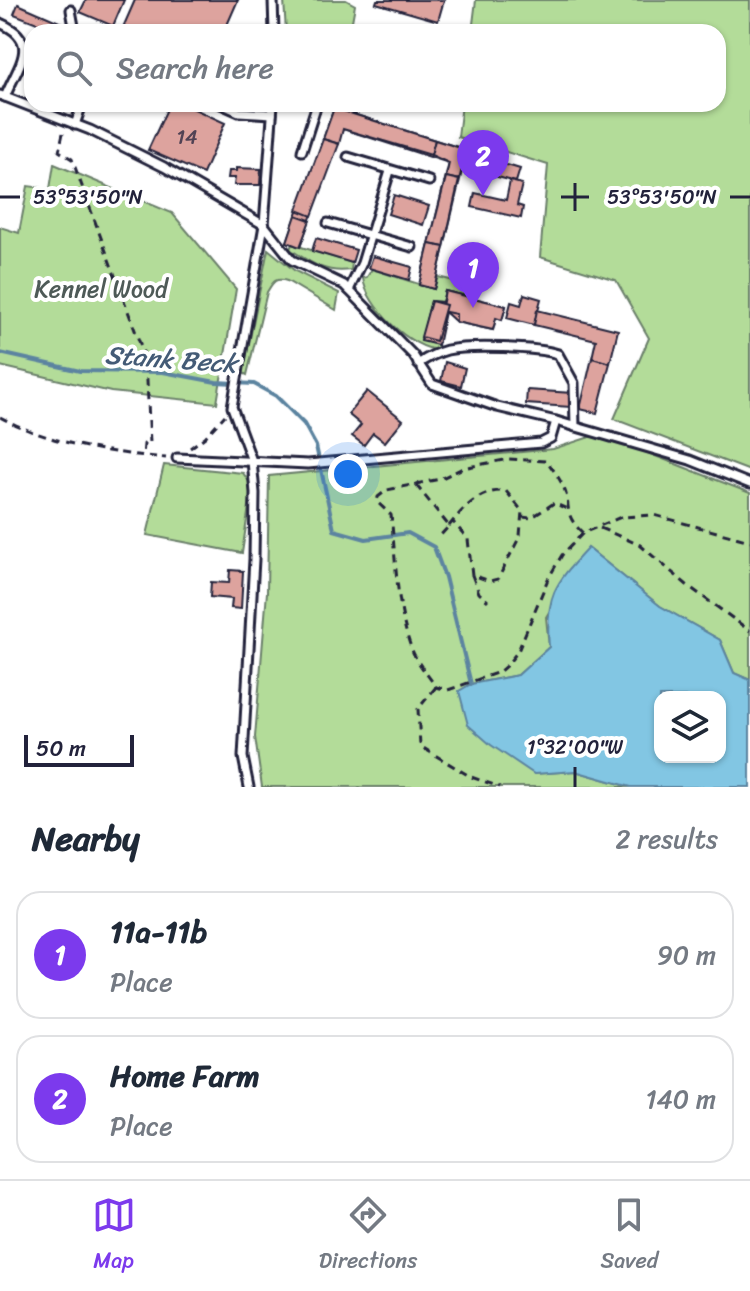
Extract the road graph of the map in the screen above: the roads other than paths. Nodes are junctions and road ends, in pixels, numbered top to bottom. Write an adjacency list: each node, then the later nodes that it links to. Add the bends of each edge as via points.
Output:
1 (273, 0): 5 (lane)
2 (71, 10): 4 (lane)
3 (0, 23): 6 (lane, via 14,29 24,43)
4 (74, 24)
5 (274, 24)
6 (2, 96): 7 (lane)
7 (24, 105)
8 (43, 112): 13 (lane)
9 (79, 112): 13 (lane)
10 (239, 112): 12 (lane)
11 (314, 112): 14 (lane)
12 (272, 114): 19 (lane)
13 (75, 125): 19 (lane, via 164,167)
14 (302, 151)
15 (348, 157): 16 (lane)
16 (390, 171): 17 (lane); 20 (lane)
17 (429, 181)
18 (328, 223): 20 (lane)
19 (264, 225): 22 (lane, via 292,260); 27 (lane, via 232,407)
20 (370, 236): 21 (lane); 22 (lane)
21 (412, 247)
22 (349, 290): 23 (lane)
23 (418, 364): 24 (lane, via 432,384); 25 (lane, via 452,349 558,354 574,383)
24 (556, 421): 25 (lane); 27 (lane, via 551,438 541,443 308,464)
25 (575, 427): 28 (lane, via 690,460)
26 (177, 458): 27 (lane)
27 (252, 461): 29 (lane, via 254,559 243,757)
28 (750, 484)
29 (249, 787)

